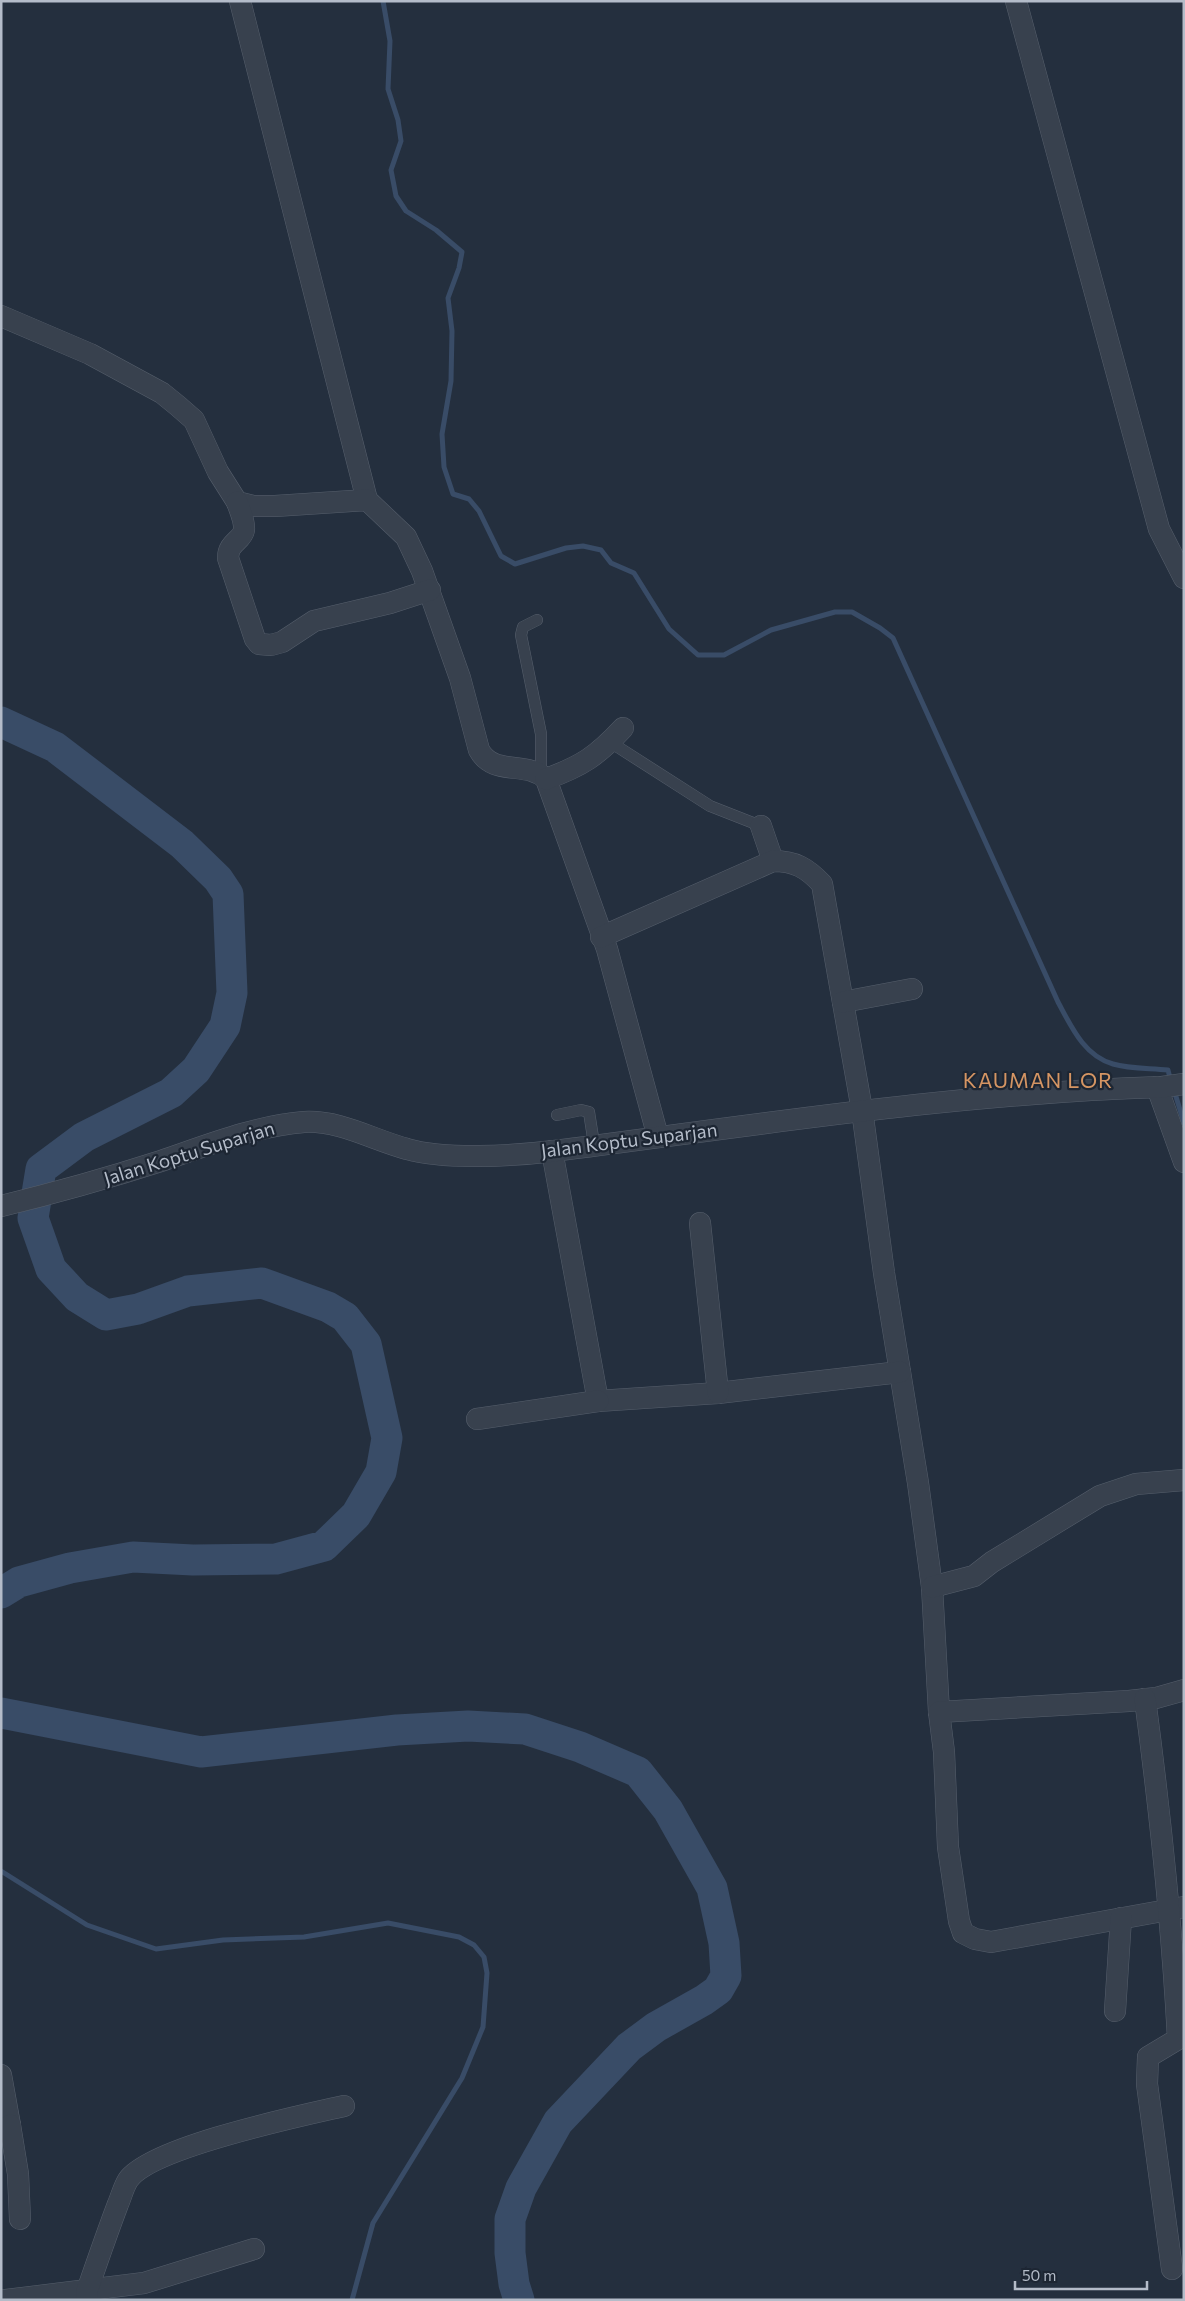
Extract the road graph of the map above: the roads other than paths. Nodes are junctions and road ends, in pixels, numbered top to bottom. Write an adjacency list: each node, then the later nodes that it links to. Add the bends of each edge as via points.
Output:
1 (240, 1): 4 (street)
2 (1016, 1): 6 (street, via 1159,529)
3 (1, 316): 5 (street, via 90,354 162,393 194,420 218,472)
4 (367, 500): 5 (street, via 275,506); 7 (street, via 406,537)
5 (237, 502): 7 (street, via 244,530 231,545 228,558 259,644 282,642 314,621)
6 (1184, 578)
7 (430, 590): 10 (street, via 460,678 479,750 492,764)
8 (537, 620): 10 (lane, via 523,627 521,635 541,734)
9 (616, 735): 10 (street, via 594,758 573,770); 11 (lane, via 710,806)
10 (544, 777): 13 (street)
11 (760, 826): 12 (street)
12 (773, 862): 13 (street); 15 (street, via 789,861 811,873 822,884)
13 (602, 937): 20 (street)
14 (912, 989): 15 (street)
15 (843, 1002): 18 (street)
16 (1184, 1084): 17 (street, Jalan Koptu Suparjan)
17 (1159, 1087): 18 (street, Jalan Koptu Suparjan, via 1022,1093); 23 (street)
18 (862, 1110): 20 (street, Jalan Koptu Suparjan); 26 (street)
19 (557, 1115): 21 (lane, via 581,1110 589,1112)
20 (658, 1137): 21 (street, Jalan Koptu Suparjan)
21 (594, 1144): 22 (street, Jalan Koptu Suparjan)
22 (552, 1151): 24 (street, Jalan Koptu Suparjan, via 445,1156 408,1150 345,1127 308,1122 267,1126 85,1185); 28 (street)
23 (1184, 1162)
24 (1, 1206)
25 (700, 1223): 27 (street)
26 (900, 1372): 27 (street); 31 (street)
27 (718, 1393): 28 (street)
28 (598, 1401): 29 (street)
29 (477, 1419)
30 (1184, 1480): 31 (street, via 1136,1484 1100,1496 974,1576)
31 (932, 1586): 34 (street)
32 (1184, 1690): 33 (street)
33 (1145, 1699): 34 (street); 35 (street)
34 (939, 1712): 36 (street, via 948,1847 963,1933 975,1940 991,1942)
35 (1176, 1908): 36 (street); 38 (street, via 1176,1987)
36 (1121, 1918): 37 (street)
37 (1115, 2011)
38 (1181, 2039): 44 (street, via 1148,2057 1147,2084)
39 (1, 2075): 41 (street)
40 (344, 2106): 45 (street, via 285,2119 168,2153 139,2169 128,2180 106,2234)
41 (6, 2126): 42 (street, via 18,2174)
42 (20, 2220)
43 (254, 2249): 45 (street, via 144,2283)
44 (1172, 2269)
45 (87, 2295): 46 (street)
46 (6, 2300)

